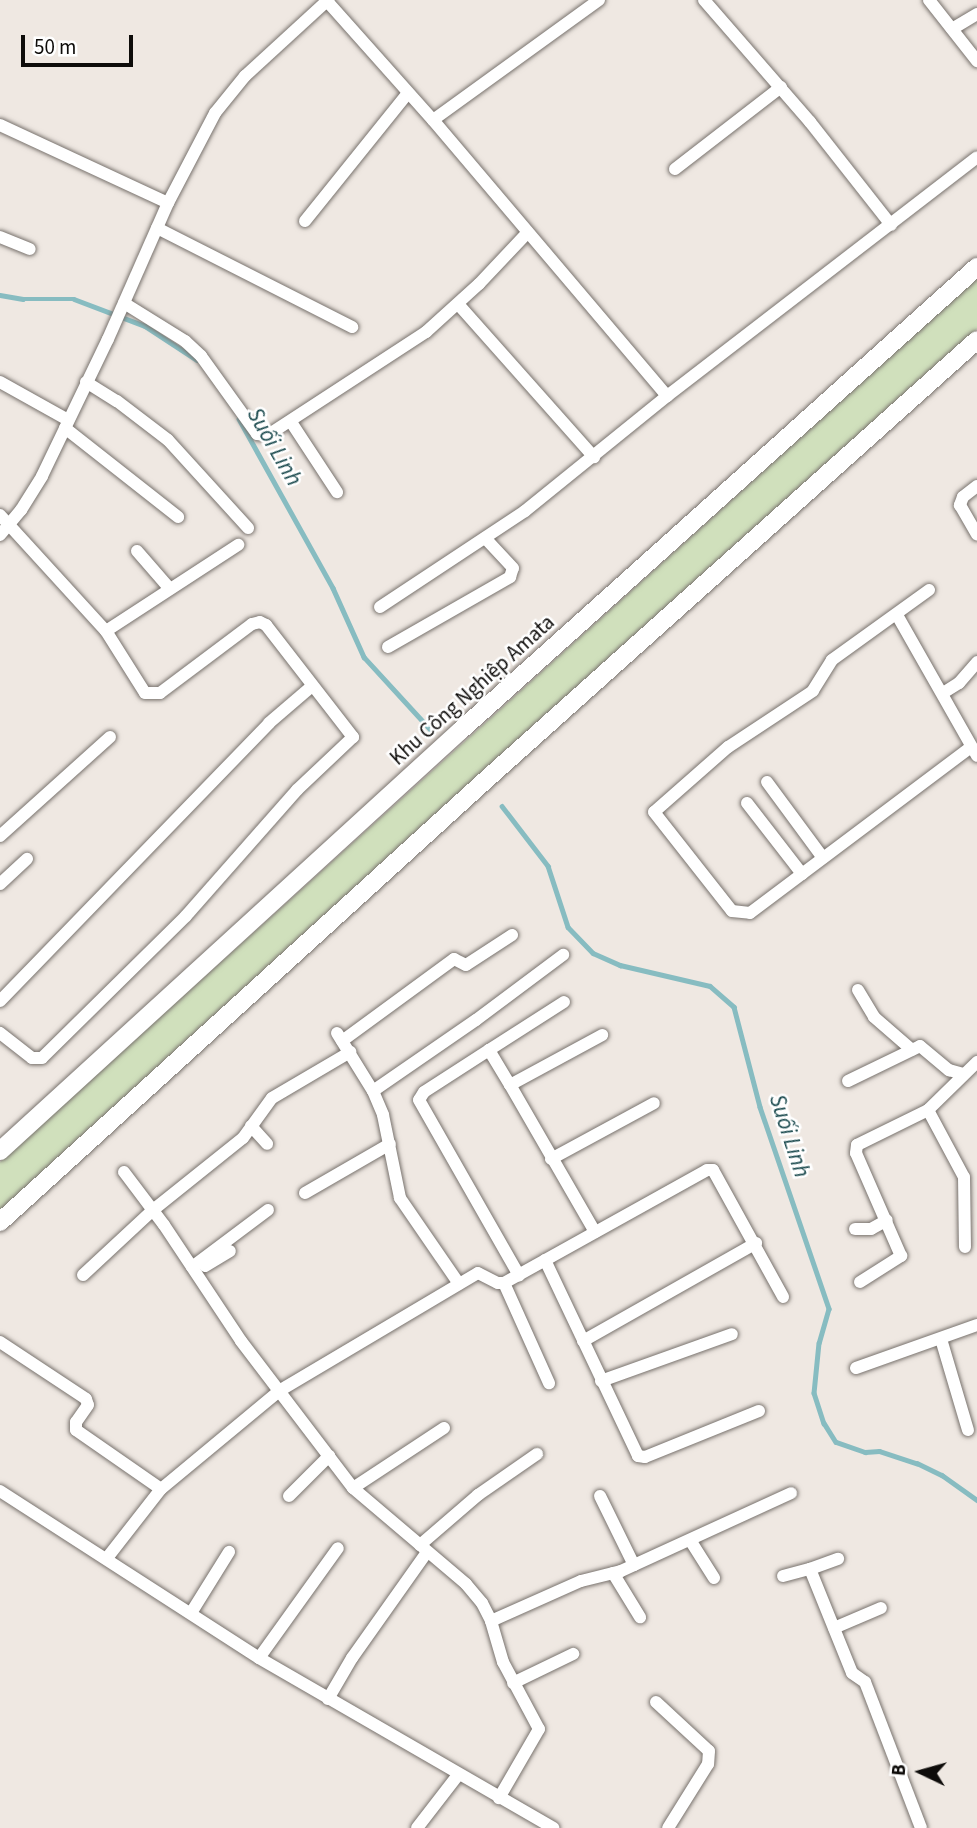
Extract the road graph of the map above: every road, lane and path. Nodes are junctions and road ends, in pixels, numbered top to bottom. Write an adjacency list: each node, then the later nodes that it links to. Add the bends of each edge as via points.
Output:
1 (327, 0): 9 (street); 14 (street, via 245,76 215,113)
2 (704, 0): 8 (street)
3 (929, 0): 6 (street)
4 (593, 2): 10 (street)
5 (977, 14): 6 (street)
6 (952, 29): 7 (street)
7 (977, 61)
8 (780, 87): 13 (street); 16 (street)
9 (408, 93): 10 (street); 15 (street)
10 (433, 120): 18 (street)
11 (0, 125): 14 (street)
12 (977, 157): 16 (street)
13 (675, 169)
14 (168, 203): 17 (street)
15 (305, 221)
16 (891, 225): 28 (street)
17 (158, 228): 22 (street); 24 (street)
18 (528, 232): 23 (street); 28 (street)
19 (0, 237): 20 (street)
20 (30, 249)
21 (977, 267): 80 (street, Khu Công Nghiệp Amata)
22 (124, 303): 27 (street); 29 (street, via 201,356 257,434 268,435)
23 (458, 304): 29 (street, via 426,332); 31 (street)
24 (352, 327)
25 (977, 340): 87 (street)
26 (0, 382): 30 (street)
27 (86, 382): 30 (street); 36 (street, via 168,440)
28 (667, 396): 31 (street)
29 (291, 422): 33 (street)
30 (66, 424): 34 (street); 35 (street, via 42,476)
31 (594, 457): 39 (street)
32 (977, 485): 37 (street, via 960,505)
33 (337, 492)
34 (178, 517)
35 (5, 519): 38 (street); 46 (street)
36 (248, 528)
37 (977, 534)
38 (0, 536)
39 (485, 538): 44 (street); 47 (street, via 513,568 510,577)
40 (239, 545): 42 (street)
41 (137, 551): 42 (street)
42 (170, 589): 46 (street)
43 (929, 590): 45 (street)
44 (380, 607)
45 (897, 615): 50 (street); 58 (street, via 832,660 813,691 728,747 654,812 732,911 750,913)
46 (106, 631): 49 (street, via 145,693 160,693 260,622 267,625)
47 (388, 647)
48 (977, 662): 50 (street)
49 (312, 687): 63 (street, via 269,723); 65 (street, via 351,732 352,741 297,790 186,916 42,1058 32,1058)
50 (943, 693): 52 (street)
51 (110, 737): 55 (street)
52 (974, 751): 56 (street)
53 (767, 782): 56 (street)
54 (747, 803): 58 (street)
55 (0, 836)
56 (822, 858): 58 (street)
57 (27, 859): 59 (street)
58 (802, 874)
59 (0, 884)
60 (512, 935): 69 (street, via 466,965 454,959 340,1037)
61 (563, 955): 74 (street)
62 (858, 990): 68 (street, via 869,1011)
63 (0, 1001)
64 (564, 1002): 67 (street)
65 (0, 1033)
66 (602, 1035): 73 (street)
67 (489, 1050): 73 (street); 96 (street, via 424,1092 419,1100)
68 (912, 1050): 71 (street, via 923,1047 949,1070); 72 (street)
69 (350, 1052): 74 (street); 77 (street, via 272,1098)
70 (977, 1062): 71 (street)
71 (963, 1074): 76 (street)
72 (848, 1081)
73 (510, 1085): 81 (street)
74 (373, 1091): 79 (street)
75 (654, 1103): 81 (street)
76 (928, 1110): 86 (street, via 857,1145); 91 (street, via 964,1177)
77 (251, 1126): 78 (street); 84 (street, via 243,1138)
78 (267, 1144)
79 (390, 1144): 83 (street); 99 (street, via 400,1198)
80 (0, 1151)
81 (551, 1159): 89 (street)
82 (124, 1172): 84 (street)
83 (305, 1193)
84 (153, 1210): 94 (street); 95 (street)
85 (268, 1210): 94 (street)
86 (887, 1220): 88 (street, via 870,1229); 97 (street, via 901,1256)
87 (0, 1222)
88 (855, 1229)
89 (595, 1231): 90 (street, via 710,1169); 93 (street)
90 (756, 1243): 100 (street); 104 (street)
91 (965, 1247)
92 (230, 1251): 94 (street)
93 (545, 1260): 96 (street); 104 (street)
94 (195, 1270): 109 (street)
95 (83, 1275)
96 (519, 1275): 98 (street)
97 (860, 1282)
98 (504, 1283): 99 (street, via 483,1273); 108 (street)
99 (459, 1284): 109 (street)
100 (783, 1297)
101 (977, 1325): 103 (street)
102 (732, 1334): 107 (street)
103 (941, 1339): 106 (street); 112 (street)
104 (583, 1341): 107 (street)
105 (0, 1342): 116 (street, via 86,1399 88,1405 76,1430)
106 (856, 1368)
107 (601, 1381): 110 (street, via 641,1457)
108 (549, 1383)
109 (279, 1391): 114 (street); 116 (street)
110 (759, 1411)
111 (444, 1428): 115 (street)
112 (968, 1430)
113 (537, 1454): 123 (street, via 478,1495)
114 (329, 1456): 115 (street); 119 (street)
115 (353, 1488): 123 (street)
116 (161, 1489): 125 (street)
117 (0, 1491): 125 (street)
118 (791, 1493): 121 (street)
119 (289, 1496)
120 (600, 1496): 127 (street)
121 (691, 1540): 127 (street); 131 (street)
122 (338, 1548): 138 (street)
123 (424, 1549): 135 (street, via 476,1594); 140 (street)
124 (229, 1552): 133 (street)
125 (107, 1558): 133 (street)
126 (838, 1559): 128 (street)
127 (634, 1565): 129 (street)
128 (810, 1569): 130 (street); 136 (street)
129 (612, 1573): 134 (street); 135 (street, via 581,1581)
130 (783, 1576)
131 (714, 1578)
132 (881, 1608): 136 (street)
133 (191, 1613): 138 (street)
134 (640, 1617)
135 (491, 1621): 139 (street)
136 (834, 1628): 147 (street, via 852,1672 865,1682)
137 (573, 1654): 139 (street)
138 (259, 1658): 140 (street)
139 (513, 1683): 143 (street, via 539,1729)
140 (328, 1699): 142 (street)
141 (656, 1702): 146 (street, via 709,1751 708,1764)
142 (457, 1775): 143 (street); 144 (street)
143 (499, 1798): 145 (street)
144 (417, 1828)
145 (553, 1828)
146 (668, 1828)
147 (921, 1828)

